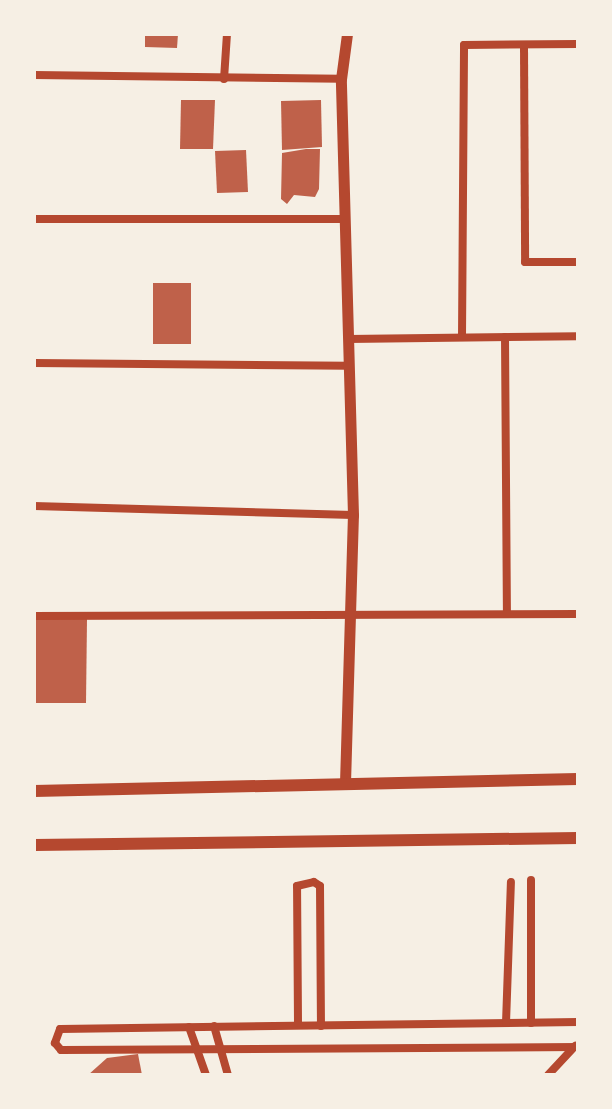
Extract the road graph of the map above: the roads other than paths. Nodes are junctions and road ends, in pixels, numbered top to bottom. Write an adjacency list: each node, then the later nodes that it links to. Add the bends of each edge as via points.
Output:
1 (227, 34): 6 (street)
2 (347, 34): 7 (street)
3 (578, 44): 4 (street)
4 (524, 46): 10 (street, via 525,262); 12 (street, via 464,45)
5 (34, 75): 6 (street)
6 (224, 79): 7 (street)
7 (341, 79): 9 (street)
8 (34, 219): 9 (street)
9 (346, 219): 14 (street)
10 (578, 262)
11 (578, 336): 13 (street)
12 (462, 337): 13 (street); 14 (street)
13 (505, 337): 19 (street)
14 (348, 339): 16 (street)
15 (34, 363): 16 (street)
16 (348, 366): 18 (street)
17 (34, 506): 18 (street)
18 (353, 515): 22 (street)
19 (507, 614): 20 (street); 22 (street)
20 (578, 614)
21 (34, 616): 22 (street)
22 (350, 617): 24 (street)
23 (578, 779): 24 (main road)
24 (345, 783): 25 (main road)
25 (34, 791)
26 (578, 838): 27 (main road)
27 (34, 845)
28 (531, 880): 33 (street)
29 (511, 882): 32 (street)
30 (578, 1022): 33 (street)
31 (298, 1023): 34 (street); 35 (street); 35 (street, via 297,886 314,882 320,886)
32 (506, 1023): 33 (street); 35 (street)
33 (531, 1023)
34 (214, 1026): 36 (street); 38 (street)
35 (321, 1026)
36 (189, 1027): 39 (street); 39 (street, via 60,1029 55,1043 61,1050)
37 (577, 1045): 38 (street); 42 (street)
38 (220, 1048): 39 (street); 41 (street)
39 (198, 1050): 40 (street)
40 (206, 1075)
41 (228, 1075)
42 (548, 1075)

